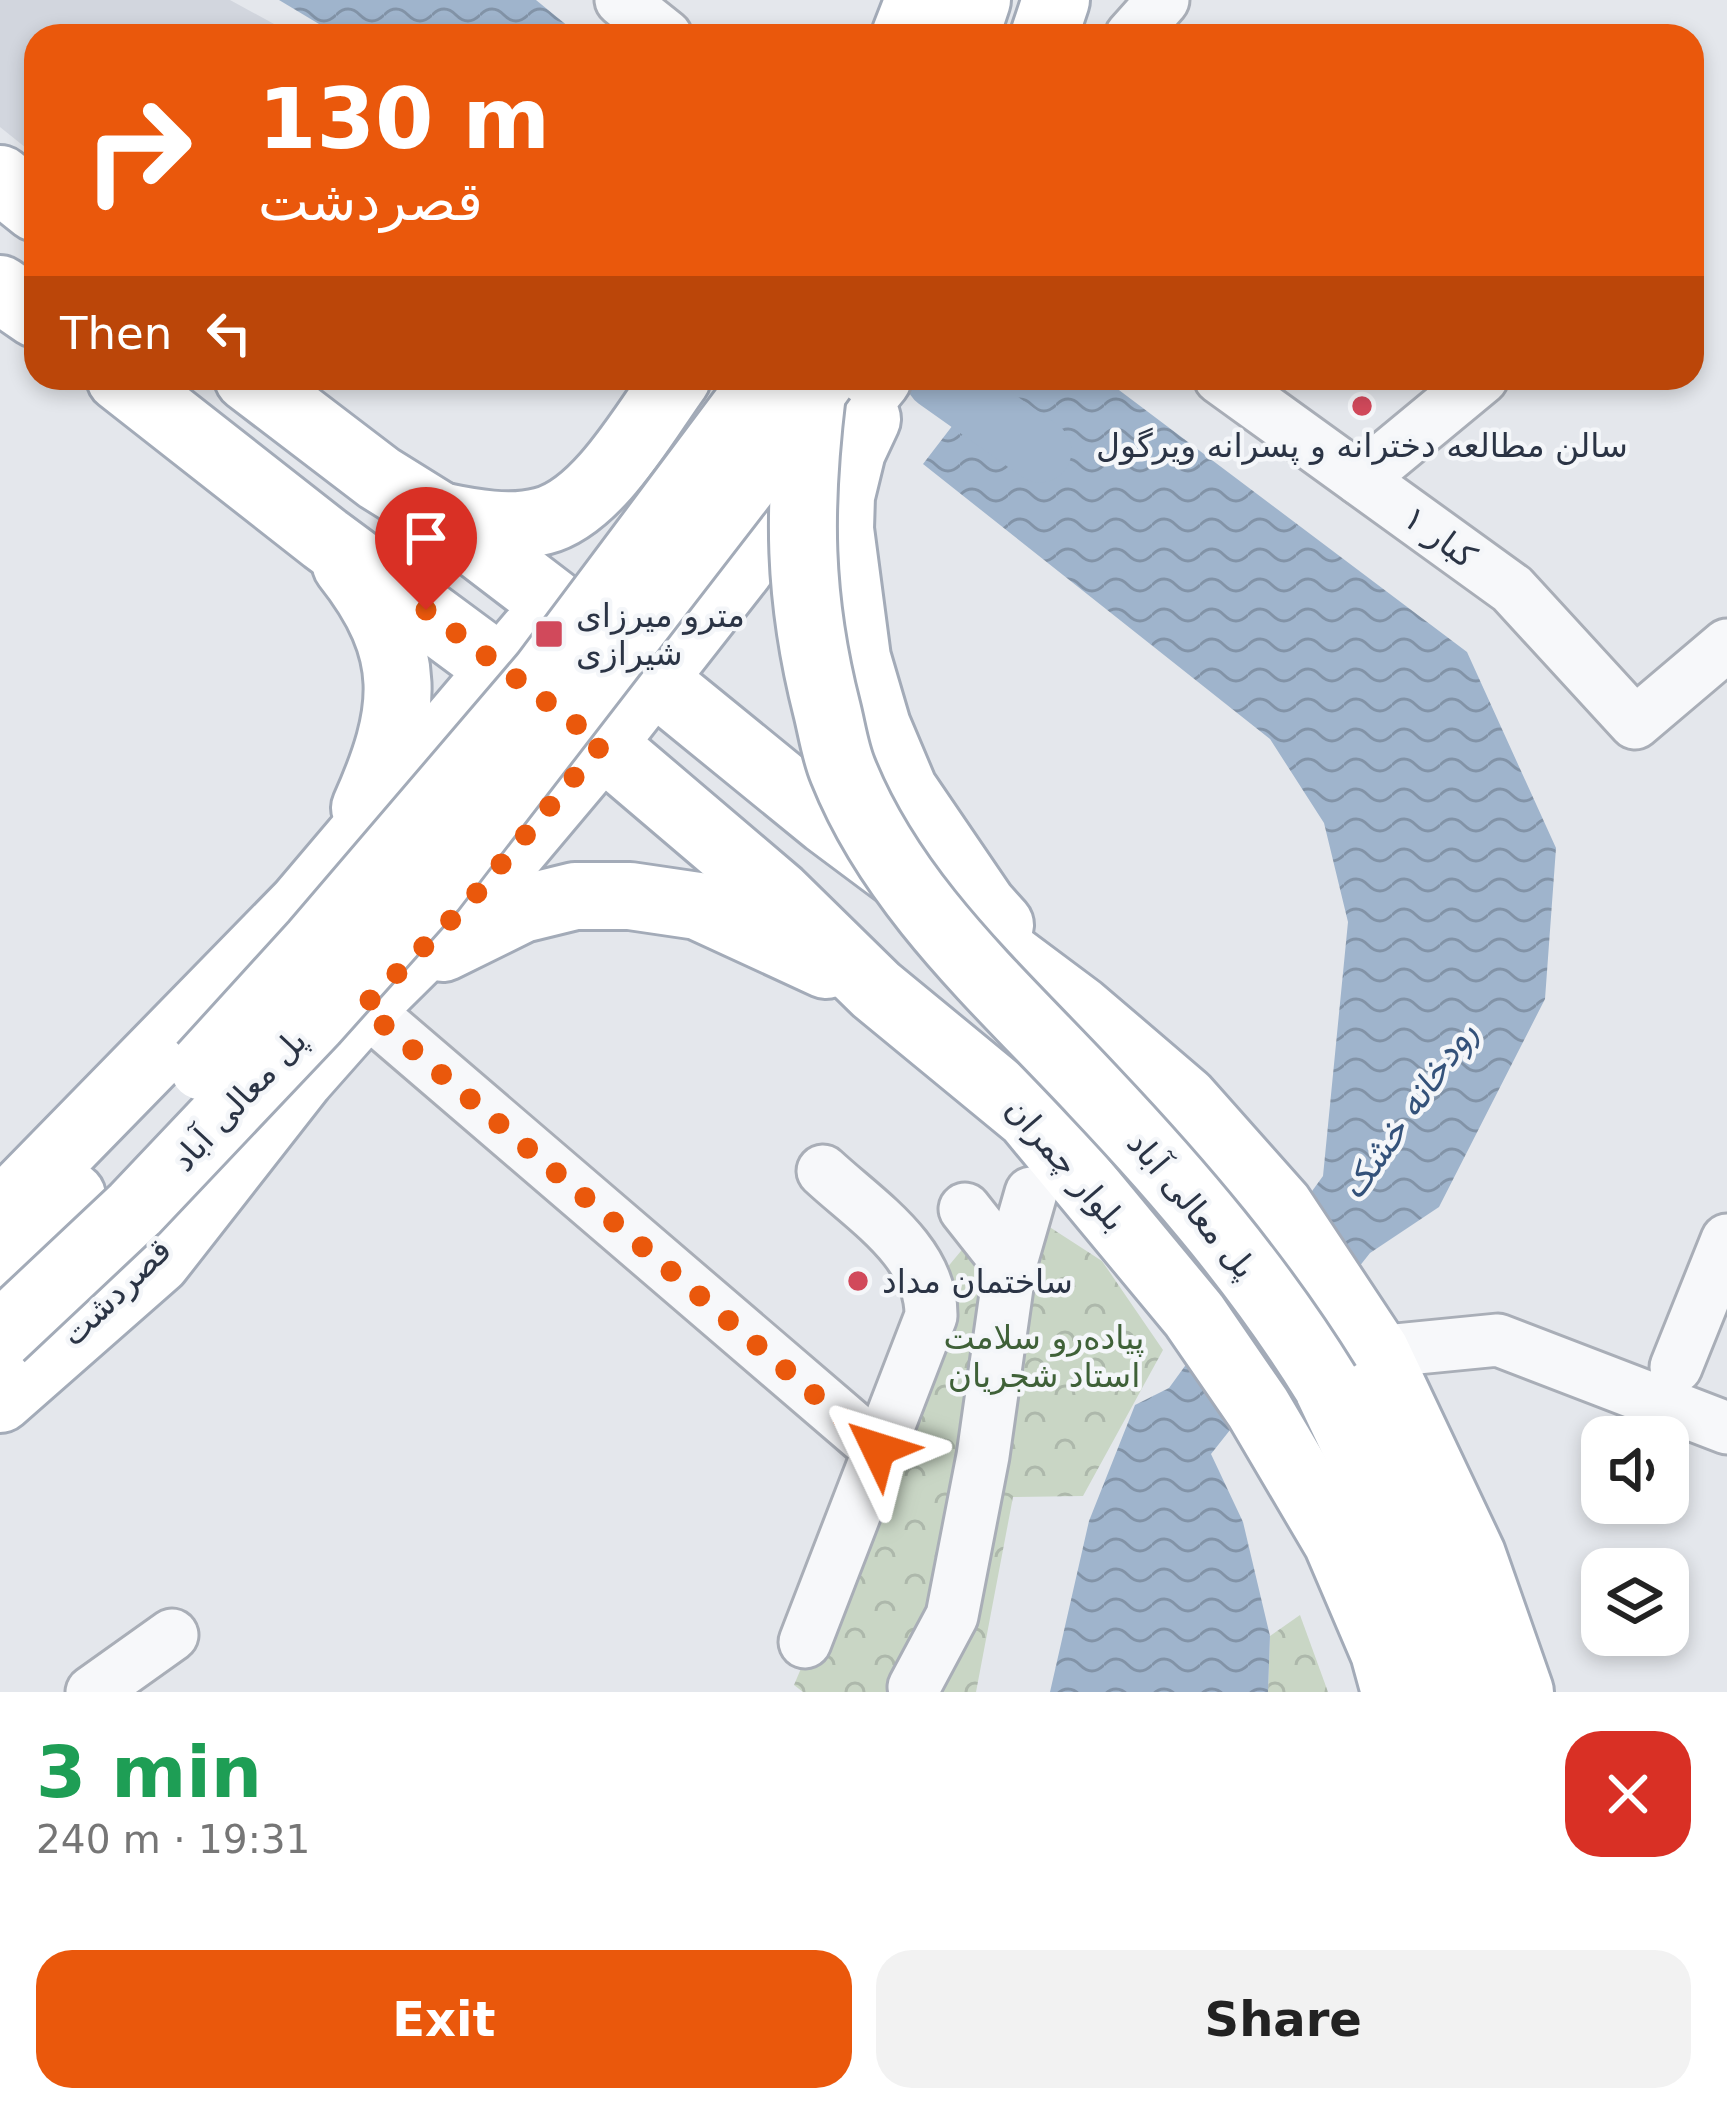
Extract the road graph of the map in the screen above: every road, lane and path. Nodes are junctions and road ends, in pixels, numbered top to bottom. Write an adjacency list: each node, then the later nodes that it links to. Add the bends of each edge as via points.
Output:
1 (621, 0): 3 (street)
2 (1163, 0): 4 (street)
3 (651, 24)
4 (1142, 24)
5 (0, 179): 6 (main road)
6 (24, 198)
7 (135, 390): 17 (main road)
8 (264, 390): 16 (main road)
9 (668, 390): 14 (main road)
10 (758, 390): 36 (main road, پل معالی آباد, bridge, via 544,676 315,944 203,1067)
11 (852, 390): 18 (main road, قصردشت); 30 (main road, via 840,529 857,658 877,726 904,790 982,907); 38 (main road, پل معالی آباد, bridge, via 760,464 432,888 314,1020 135,1209); 39 (main road, پل معالی آباد, bridge, via 800,518 813,656 842,769 877,840 976,969 1214,1225 1294,1333)
12 (1237, 390): 15 (street, ۱ کبار)
13 (1468, 390): 15 (street)
14 (612, 467): 16 (main road, via 578,502 542,522 481,525); 18 (main road, via 640,530 683,558)
15 (1360, 479): 20 (street, ۱ کبار, via 1512,589 1635,723)
16 (440, 516): 19 (main road)
17 (326, 539): 21 (main road, بلوار چمران); 26 (main road, via 384,623 400,676 395,734)
18 (740, 568): 22 (main road, قصردشت)
19 (556, 605): 21 (main road); 22 (main road)
20 (1727, 645)
21 (503, 668): 23 (main road, بلوار چمران); 24 (main road)
22 (653, 680): 23 (main road, قصردشت); 25 (main road)
23 (602, 744): 27 (main road, بلوار چمران); 28 (main road, قصردشت, via 470,901)
24 (438, 748): 26 (main road); 28 (main road, via 507,765 527,787 524,804 420,927)
25 (827, 821): 27 (main road, via 795,833 782,856); 30 (main road)
26 (346, 850): 34 (main road)
27 (778, 894): 29 (main road, بلوار چمران)
28 (380, 989): 29 (main road, via 522,909 575,896 630,896 698,906); 41 (main road, قصردشت, via 271,1111 157,1261); 43 (street)
29 (876, 990): 48 (main road, بلوار چمران, via 1029,1116 1194,1315 1337,1542)
30 (1080, 1010): 39 (main road, via 1184,1099 1280,1207)
31 (823, 1171): 43 (street, via 905,1247 932,1292 932,1316)
32 (1031, 1193): 37 (street)
33 (964, 1209): 37 (street)
34 (0, 1214)
35 (1727, 1240): 40 (street)
36 (0, 1265)
37 (1010, 1266): 46 (street, via 952,1616)
38 (0, 1336)
39 (1350, 1347): 42 (street, via 1498,1340); 49 (main road); 50 (main road, via 1472,1555)
40 (1676, 1367)
41 (0, 1399)
42 (1727, 1428)
43 (878, 1449): 45 (street)
44 (172, 1636): 47 (street)
45 (805, 1642)
46 (914, 1687)
47 (92, 1692)
48 (1395, 1692)
49 (1459, 1692)
50 (1520, 1692)

